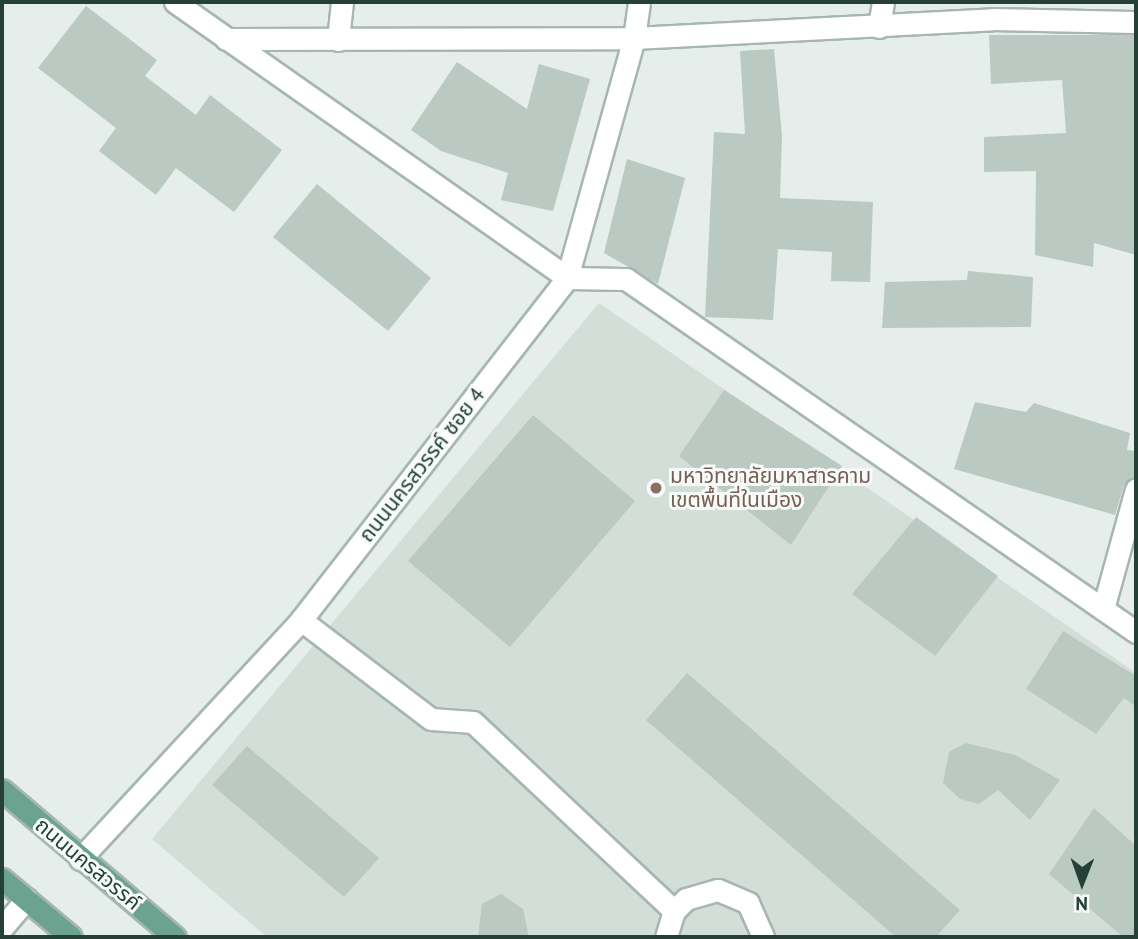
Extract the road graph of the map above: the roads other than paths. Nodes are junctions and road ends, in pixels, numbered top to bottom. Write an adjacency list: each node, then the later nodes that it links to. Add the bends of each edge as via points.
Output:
1 (175, 2): 9 (street)
2 (342, 2): 10 (street)
3 (639, 2): 8 (street, ถนนนครสวรรค์ ซอย 4)
4 (883, 2): 7 (street)
5 (1115, 12): 6 (street); 7 (street)
6 (1136, 22)
7 (879, 27): 8 (street)
8 (634, 38): 10 (street); 11 (street, ถนนนครสวรรค์ ซอย 4)
9 (226, 39): 10 (street); 11 (street)
10 (338, 40)
11 (567, 278): 13 (street, via 626,279); 14 (street, ถนนนครสวรรค์ ซอย 4)
12 (1136, 489): 13 (street)
13 (1103, 609): 15 (street)
14 (301, 620): 17 (street, ถนนนครสวรรค์ ซอย 4); 20 (street, via 431,719 472,723)
15 (1136, 632)
16 (2, 790): 17 (main road, ถนนนครสวรรค์)
17 (80, 859): 23 (main road, ถนนนครสวรรค์)
18 (2, 879): 19 (main road)
19 (26, 899): 21 (street); 22 (main road)
20 (674, 911): 24 (street); 25 (street, via 701,892 734,894 758,915)
21 (2, 928)
22 (71, 937)
23 (175, 937)
24 (666, 937)
25 (763, 937)

